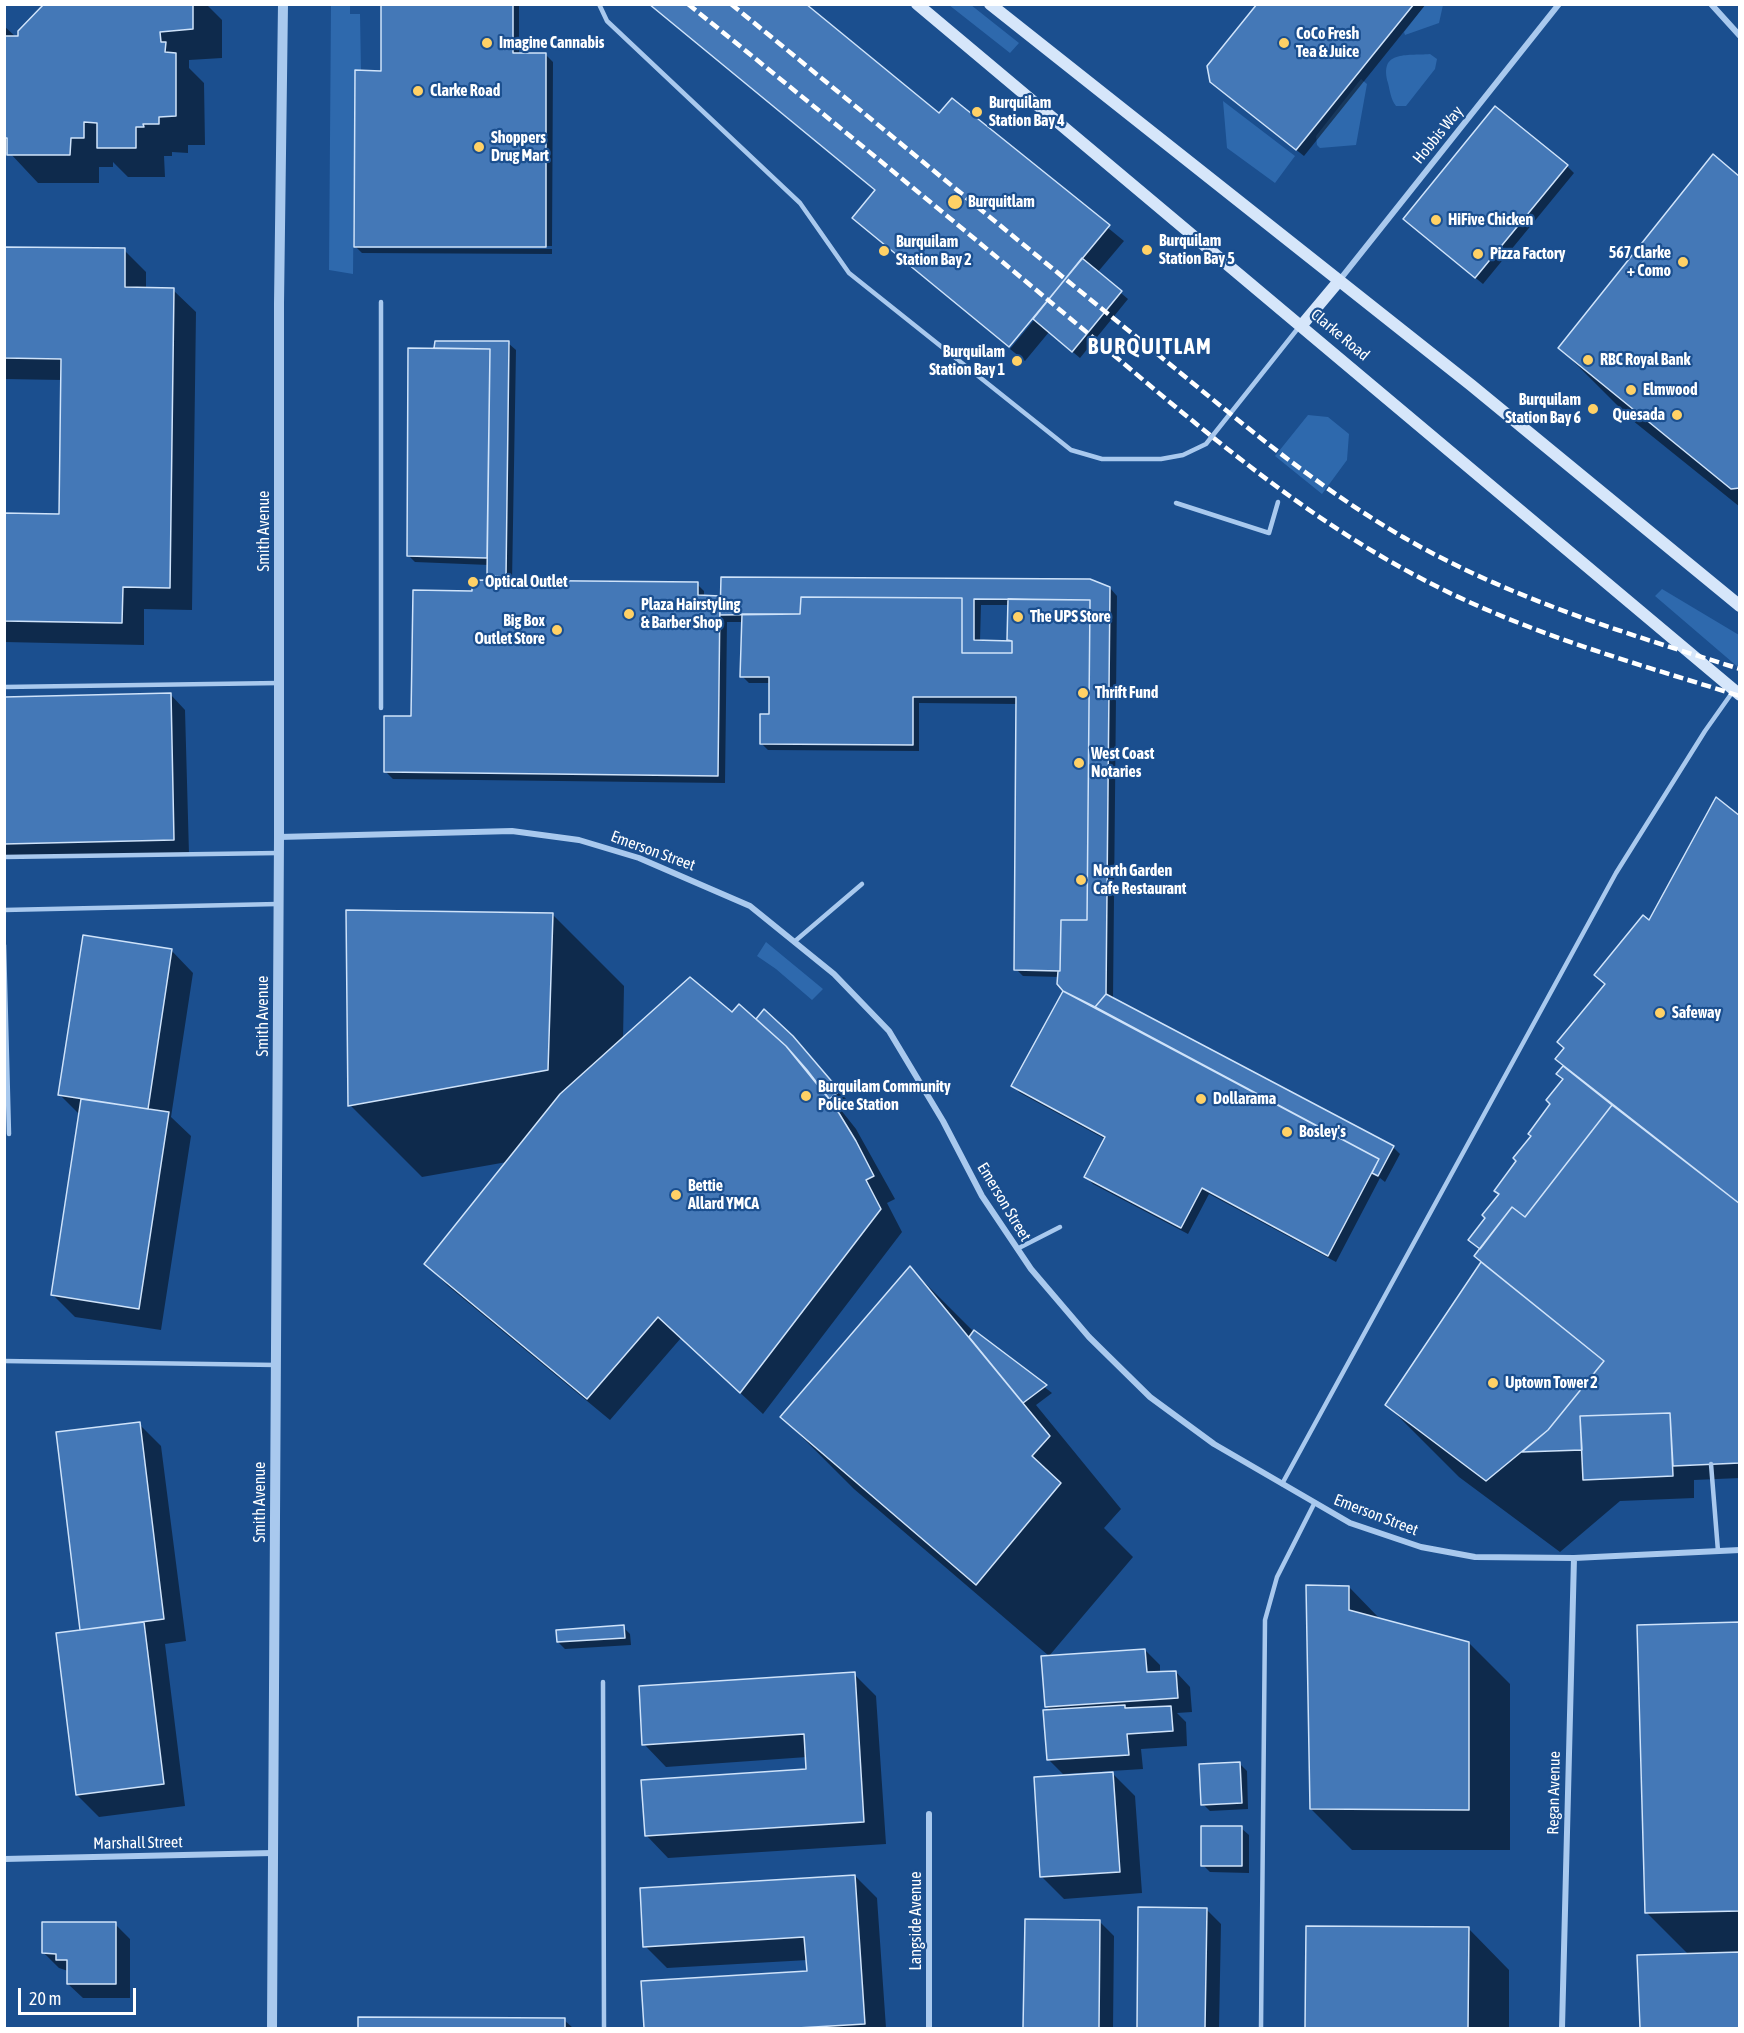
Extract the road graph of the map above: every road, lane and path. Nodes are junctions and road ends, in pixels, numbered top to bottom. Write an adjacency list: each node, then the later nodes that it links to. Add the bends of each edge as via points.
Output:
1 (283, 4): 14 (street, Smith Avenue)
2 (599, 4): 10 (lane, via 607,21 800,203 849,273 1071,450 1102,459 1161,459 1183,455 1206,444)
3 (917, 4): 10 (main road, Clarke Road)
4 (990, 4): 8 (main road)
5 (1559, 4): 8 (street, Hobbis Way)
6 (1711, 4): 7 (street)
7 (1740, 36)
8 (1338, 282): 10 (main road); 13 (main road, via 1471,385)
9 (381, 302): 17 (lane)
10 (1302, 325): 16 (main road, Clarke Road)
11 (1278, 502): 12 (lane, via 1269,532)
12 (1176, 503)
13 (1740, 606)
14 (279, 683): 15 (lane); 18 (street, Smith Avenue)
15 (4, 687)
16 (1737, 692): 32 (lane, via 1705,731 1616,873)
17 (381, 708)
18 (279, 837): 19 (street, Smith Avenue); 24 (street, Emerson Street, via 512,831 579,840 639,858 750,906)
19 (279, 854): 20 (lane); 22 (street, Smith Avenue)
20 (4, 857)
21 (862, 884): 24 (lane)
22 (278, 903): 23 (lane); 30 (street, Smith Avenue)
23 (4, 910)
24 (794, 942): 28 (street, Emerson Street, via 834,974 889,1031)
25 (4, 945): 26 (lane)
26 (9, 1134)
27 (1060, 1227): 28 (lane)
28 (1017, 1250): 32 (street, Emerson Street, via 1089,1337 1150,1397 1214,1444)
29 (4, 1361): 30 (lane)
30 (276, 1365): 39 (street, Smith Avenue)
31 (1711, 1464): 35 (lane)
32 (1282, 1484): 33 (street, Emerson Street)
33 (1314, 1504): 36 (street, Emerson Street, via 1350,1523 1421,1547 1475,1557); 44 (lane, via 1277,1577 1265,1620)
34 (1740, 1550): 35 (street, Emerson Street)
35 (1718, 1551): 36 (street, Emerson Street)
36 (1574, 1558): 45 (street, Regan Avenue)
37 (603, 1682): 42 (lane)
38 (929, 1814): 43 (street, Langside Avenue)
39 (273, 1853): 40 (street, Marshall Street); 41 (street, Smith Avenue)
40 (4, 1859)
41 (272, 2028)
42 (604, 2028)
43 (929, 2028)
44 (1261, 2028)
45 (1562, 2028)

